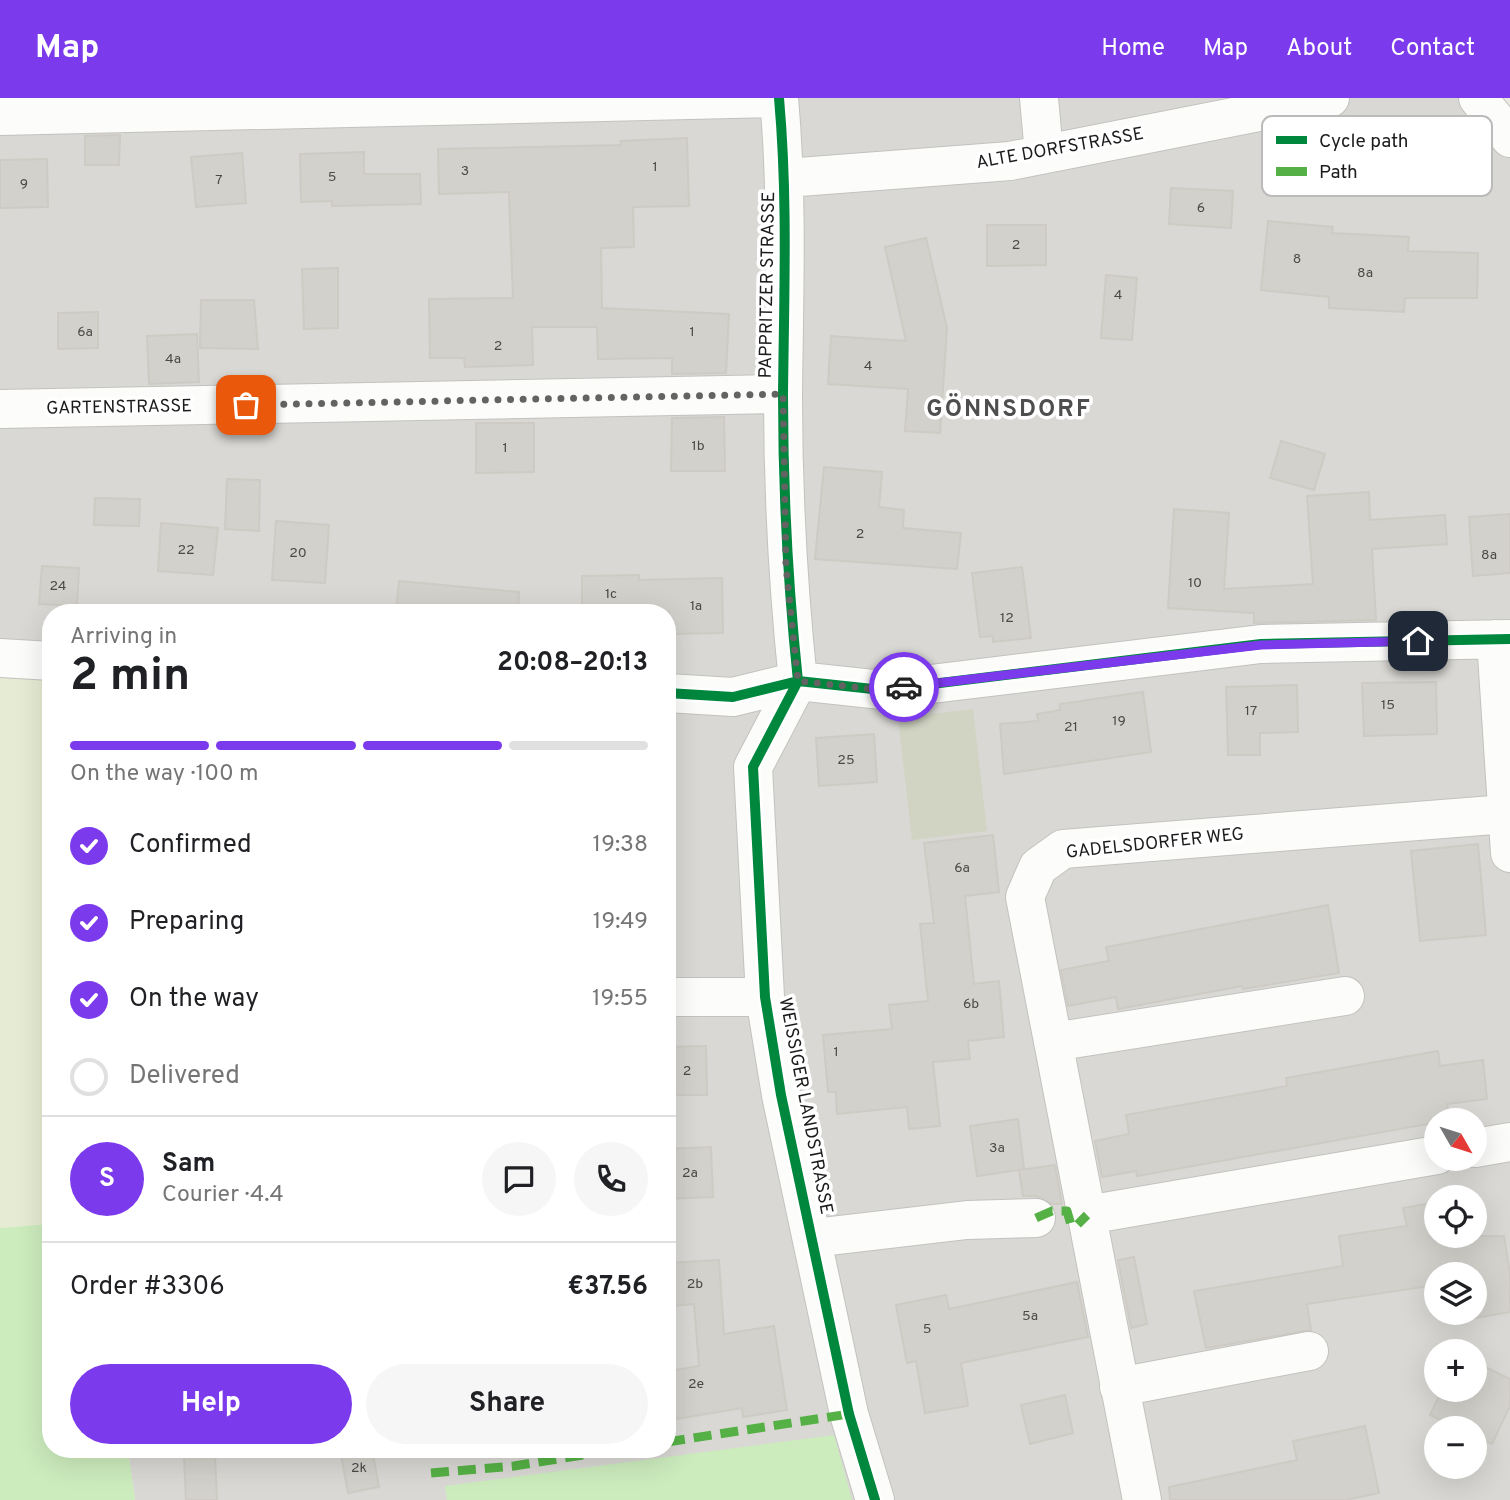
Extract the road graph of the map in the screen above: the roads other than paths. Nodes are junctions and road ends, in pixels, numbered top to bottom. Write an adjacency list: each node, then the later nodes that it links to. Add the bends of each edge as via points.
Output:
1 (779, 98): 5 (street); 8 (street, PAPPRITZER STRASSE)
2 (1040, 98): 7 (street)
3 (1330, 98): 7 (street, ALTE DORFSTRASSE)
4 (1478, 98): 6 (street)
5 (0, 116)
6 (1510, 138)
7 (1044, 154): 8 (street, ALTE DORFSTRASSE, via 1010,161)
8 (786, 178): 9 (street, PAPPRITZER STRASSE)
9 (783, 394): 10 (street, GARTENSTRASSE); 14 (street, PAPPRITZER STRASSE, via 786,566)
10 (0, 409)
11 (1503, 639): 14 (street, via 1261,645 882,690); 16 (street)
12 (0, 659): 13 (street)
13 (42, 661)
14 (798, 681): 15 (street, via 733,697); 20 (street, WEISSIGER LANDSTRASSE, via 753,767)
15 (676, 694)
16 (1506, 814): 17 (street); 21 (street, GADELSDORFER WEG, via 1063,849 1038,867 1026,897)
17 (1510, 853)
18 (1345, 996): 21 (street)
19 (676, 997): 20 (street)
20 (765, 997): 27 (street, WEISSIGER LANDSTRASSE)
21 (1053, 1042): 25 (street, GADELSDORFER WEG)
22 (1510, 1142): 23 (street)
23 (1488, 1146)
24 (1424, 1157): 25 (street)
25 (1087, 1215): 29 (street, GADELSDORFER WEG)
26 (1036, 1218): 27 (street, via 967,1220)
27 (813, 1238): 30 (street, WEISSIGER LANDSTRASSE, via 849,1413)
28 (1309, 1351): 29 (street)
29 (1119, 1387): 31 (street, GADELSDORFER WEG)
30 (875, 1500)
31 (1142, 1500)

